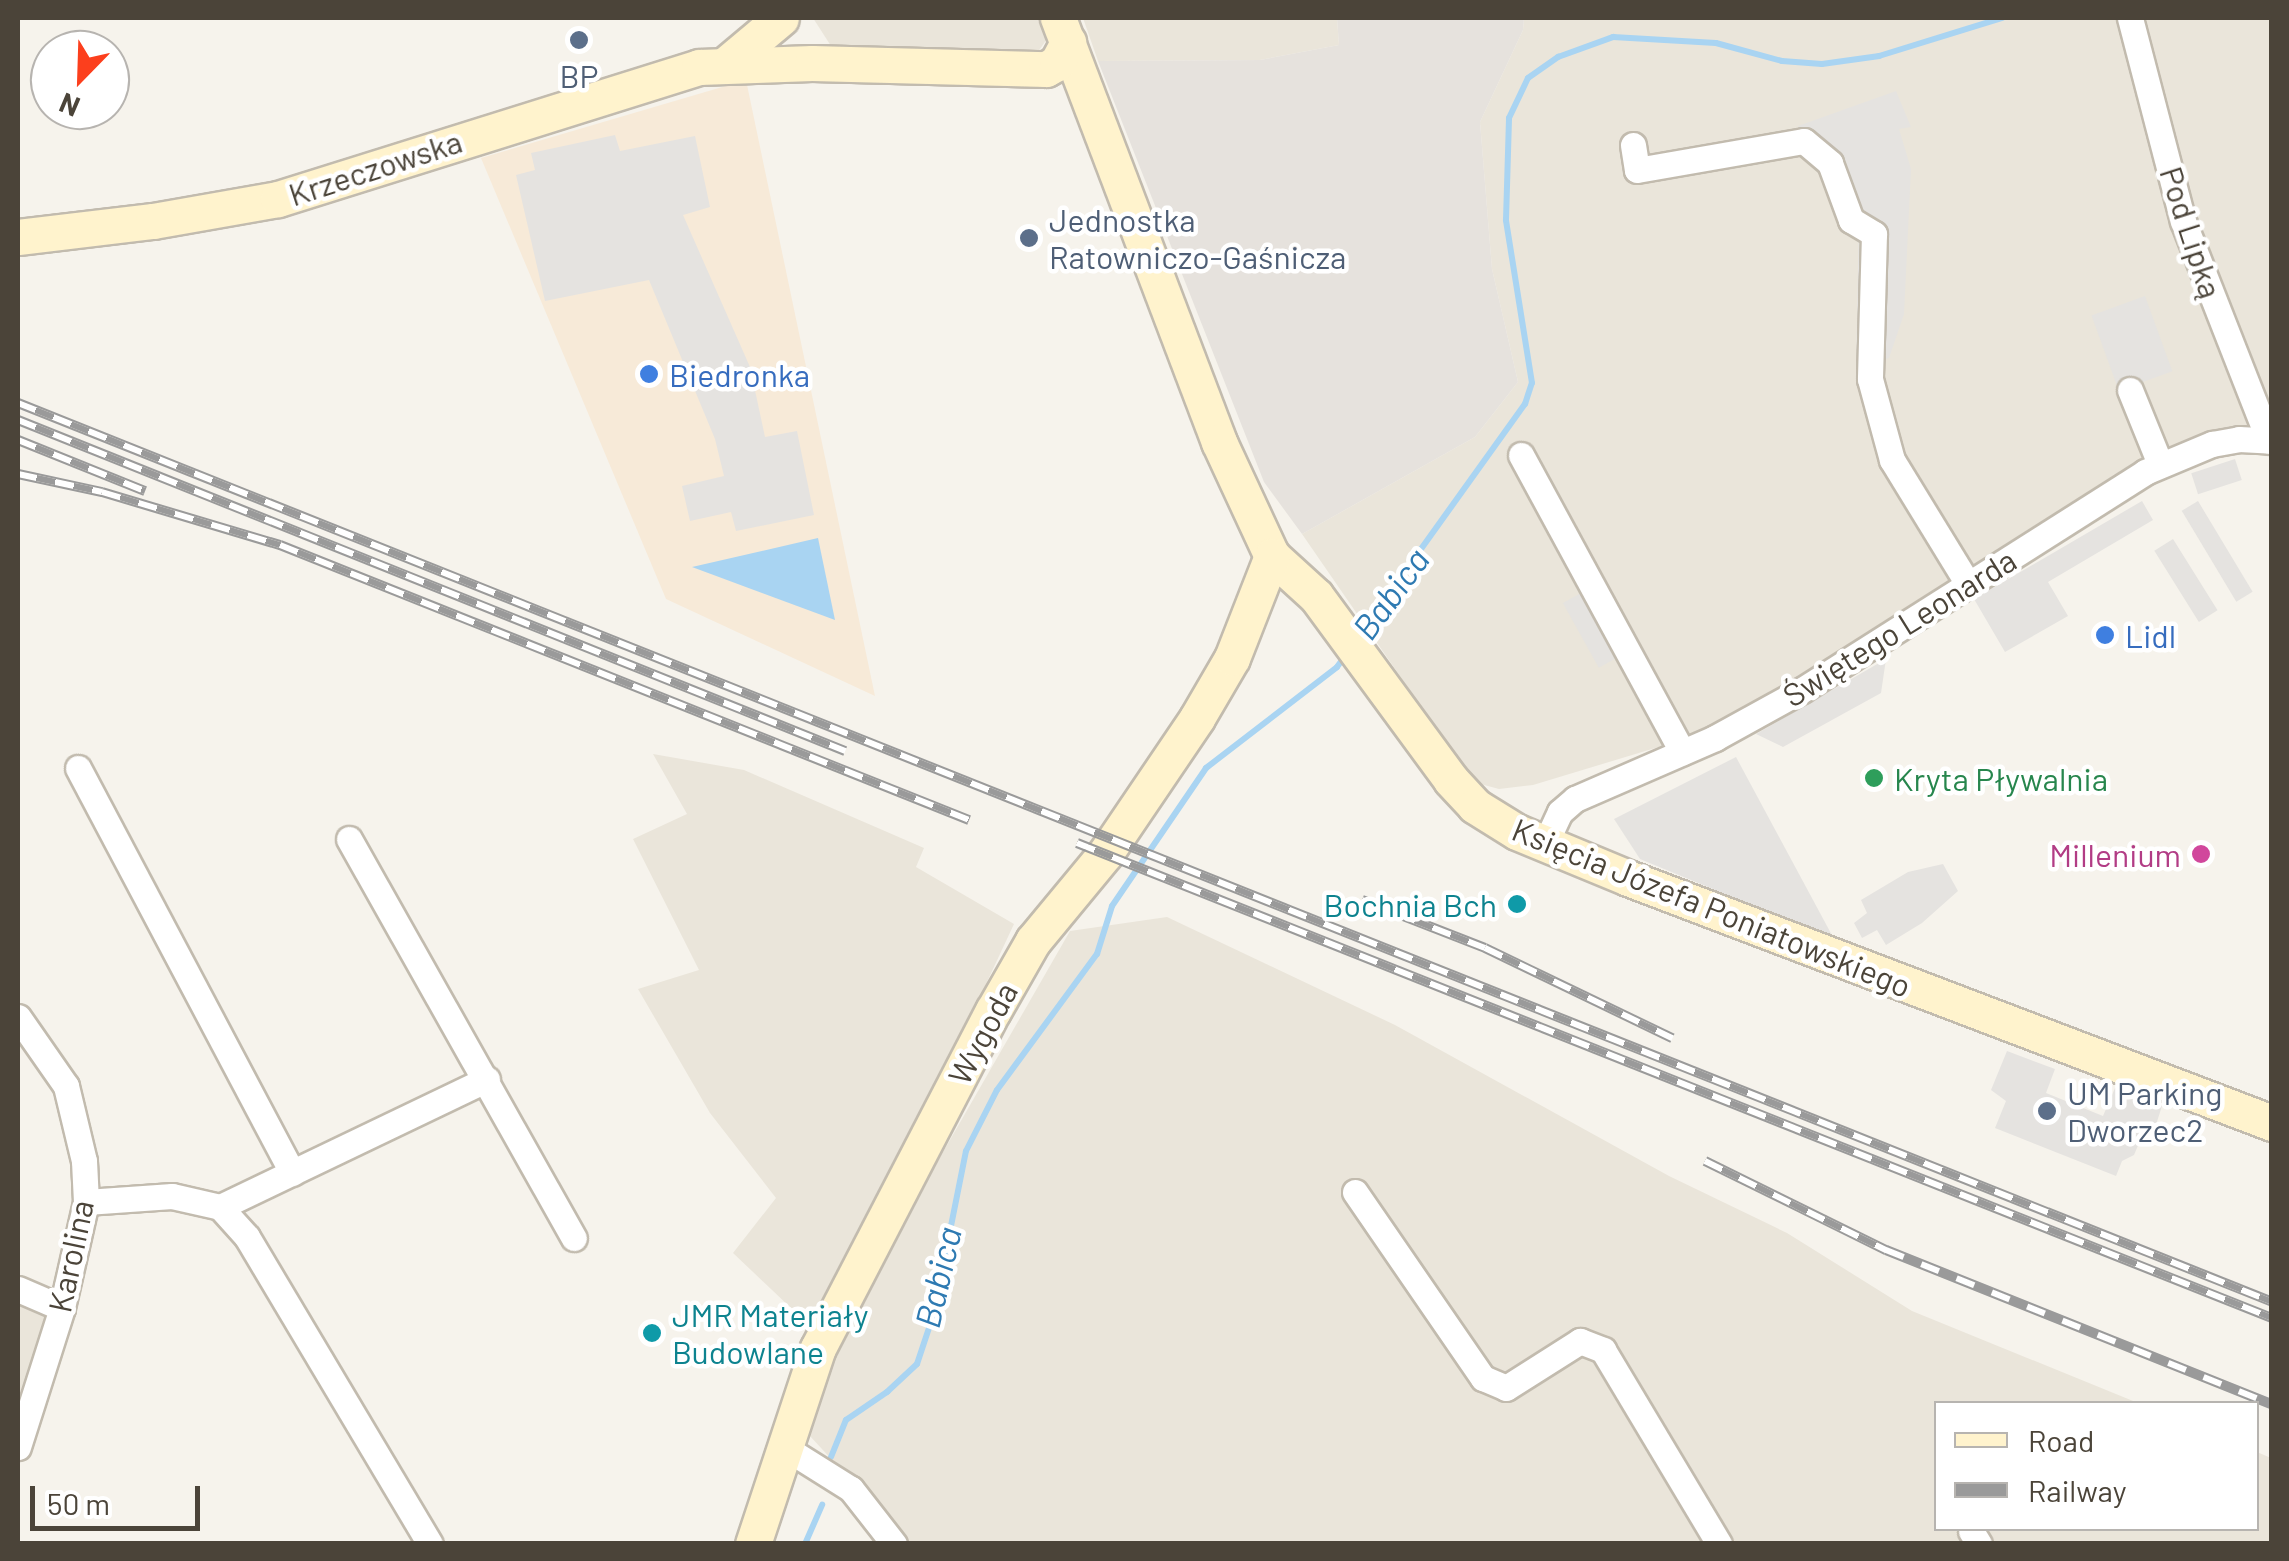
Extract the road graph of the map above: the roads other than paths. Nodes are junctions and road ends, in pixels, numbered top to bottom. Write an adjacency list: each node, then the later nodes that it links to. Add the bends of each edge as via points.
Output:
1 (781, 18): 6 (main road, Krzeczowska)
2 (797, 18): 5 (main road)
3 (2130, 18): 10 (street, Pod Lipką, via 2183,221)
4 (1057, 43): 5 (main road, Krzeczowska); 13 (main road, Księcia Józefa Poniatowskiego, via 1095,106 1106,151 1219,442)
5 (830, 64): 6 (main road, Krzeczowska)
6 (725, 65): 8 (main road, Krzeczowska, via 699,67 278,199)
7 (1633, 145): 14 (street, via 1638,170 1804,141 1830,163 1852,220 1874,234 1870,380 1892,460)
8 (18, 237)
9 (2130, 390): 12 (street)
10 (2270, 441): 12 (street, Świętego Leonarda, via 2212,444)
11 (1520, 454): 15 (street)
12 (2160, 464): 14 (street, Świętego Leonarda)
13 (1272, 556): 18 (main road, Księcia Józefa Poniatowskiego, via 1316,596 1462,794 1488,817); 30 (main road, Wygoda, via 1232,658 1197,718 1008,982 818,1348)
14 (1968, 584): 15 (street, Świętego Leonarda, via 1802,690)
15 (1682, 752): 18 (street, Świętego Leonarda, via 1575,798)
16 (78, 768): 22 (street)
17 (349, 839): 20 (street)
18 (1545, 844): 21 (main road, Księcia Józefa Poniatowskiego)
19 (18, 1017): 24 (street, Karolina, via 66,1086)
20 (488, 1079): 22 (street); 26 (street)
21 (2272, 1123)
22 (292, 1173): 25 (street)
23 (1356, 1192): 34 (street, via 1483,1378 1506,1388 1580,1341 1602,1350)
24 (86, 1202): 25 (street, via 172,1196); 28 (street, Karolina)
25 (220, 1207): 31 (street, via 247,1237)
26 (574, 1238)
27 (18, 1289): 28 (street)
28 (62, 1308): 29 (street, Karolina)
29 (18, 1447)
30 (784, 1447): 32 (main road, Wygoda); 33 (street, via 851,1488)
31 (430, 1544)
32 (754, 1544)
33 (894, 1544)
34 (1719, 1544)

